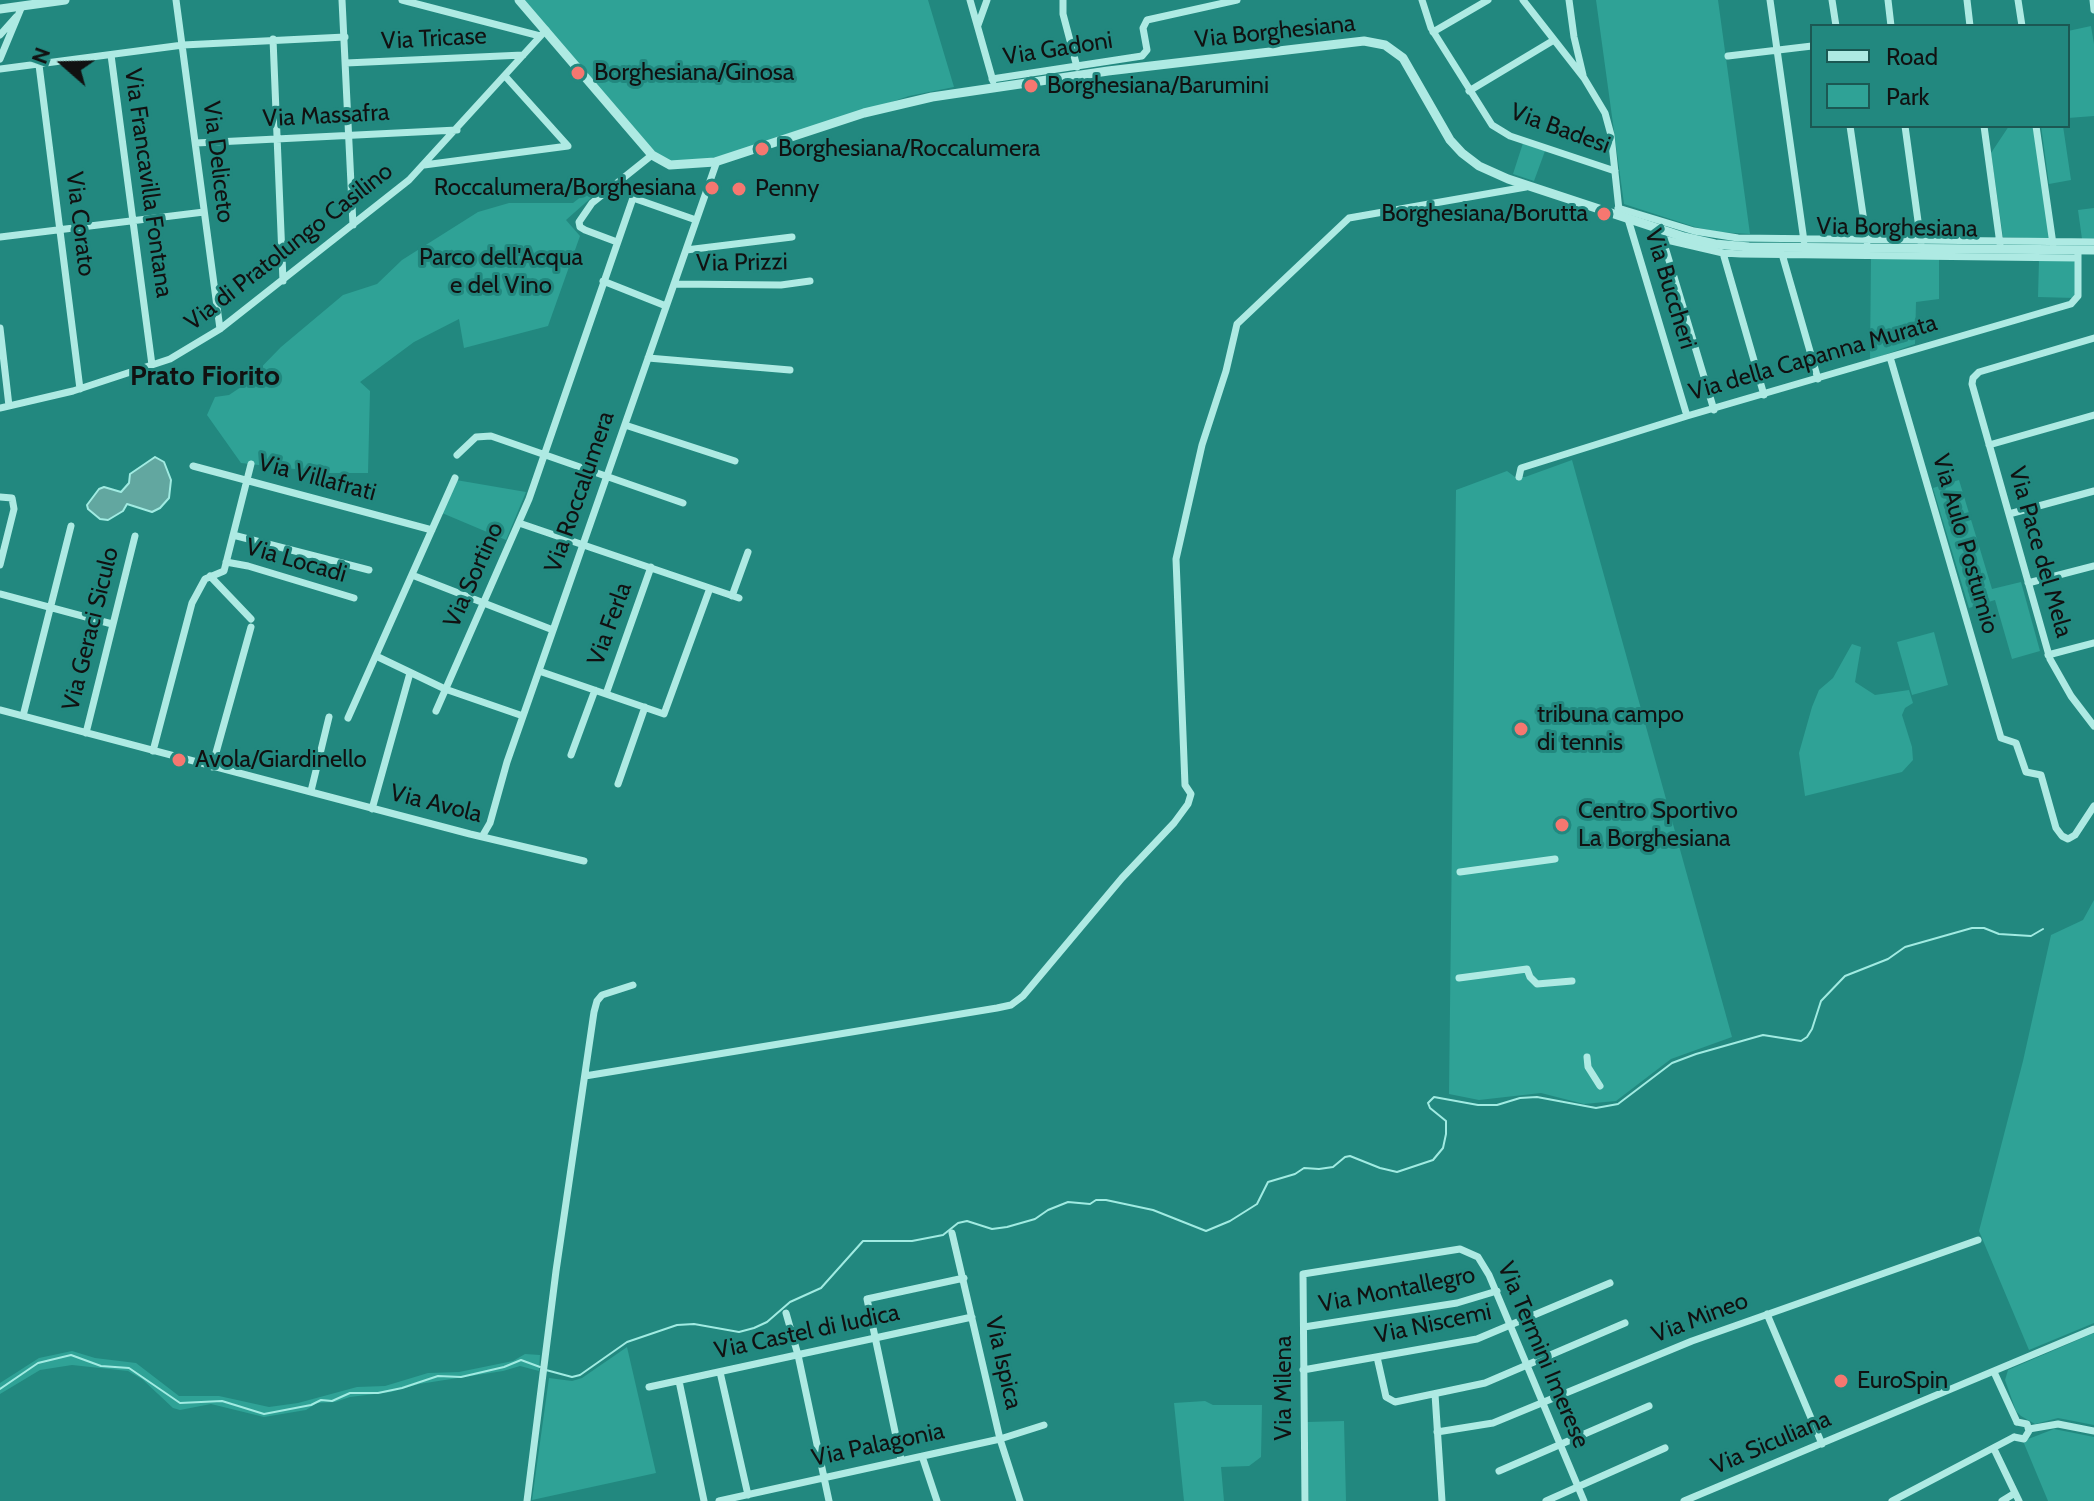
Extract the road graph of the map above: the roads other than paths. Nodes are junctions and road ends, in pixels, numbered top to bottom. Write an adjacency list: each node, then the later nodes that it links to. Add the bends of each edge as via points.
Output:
1 (65, 0): 22 (street)
2 (176, 0): 34 (street, Via Deliceto)
3 (342, 0): 31 (street)
4 (402, 0): 29 (street)
5 (519, 0): 29 (street)
6 (970, 0): 27 (street)
7 (987, 0): 27 (street)
8 (1063, 0): 43 (street)
9 (1237, 0): 43 (street, Via Gadoni, via 1147,20 1143,55)
10 (1422, 0): 28 (street, Via Badesi)
11 (1488, 0): 28 (street)
12 (1523, 0): 33 (street)
13 (1569, 0): 46 (street)
14 (1770, 0): 36 (street)
15 (1832, 0): 23 (street)
16 (1888, 0): 24 (street)
17 (1967, 0): 25 (street)
18 (2018, 0): 26 (street)
19 (2093, 0): 21 (street)
20 (0, 9): 22 (street)
21 (2094, 10)
22 (20, 11): 30 (street); 40 (street)
23 (1836, 24)
24 (1891, 24)
25 (1970, 24)
26 (2022, 24)
27 (977, 27): 47 (street)
28 (1433, 32): 48 (street, Via Badesi)
29 (543, 33): 38 (street, Via di Pratolungo Casilino); 57 (street)
30 (0, 35)
31 (345, 37): 32 (street); 41 (street)
32 (273, 39): 34 (street); 55 (street)
33 (1554, 40): 46 (street); 48 (street)
34 (183, 45): 37 (street); 56 (street, Via Deliceto)
35 (1810, 46): 36 (street)
36 (1776, 50): 39 (street); 73 (street)
37 (111, 55): 42 (street); 64 (street, Via Francavilla Fontana)
38 (523, 55): 41 (street, Via Tricase); 45 (street, Via di Pratolungo Casilino)
39 (1728, 56)
40 (0, 59)
41 (346, 63): 54 (street)
42 (39, 65): 44 (street); 67 (street, Via Corato)
43 (1077, 67): 47 (street, Via Gadoni)
44 (0, 69)
45 (505, 76): 53 (street, Via di Pratolungo Casilino); 59 (street, via 568,146)
46 (1584, 78): 60 (street, Via Buccheri, via 1607,117)
47 (993, 83): 58 (street, Via Borghesiana, via 888,106); 61 (street, Via Borghesiana, via 1372,42 1406,62 1462,153 1486,170)
48 (1469, 91): 60 (street, Via Badesi, via 1501,132)
49 (1850, 128): 74 (street)
50 (1905, 128): 75 (street)
51 (1984, 128): 76 (street)
52 (2036, 128): 77 (street)
53 (457, 130): 54 (street, Via Massafra); 59 (street, Via di Pratolungo Casilino)
54 (349, 134): 55 (street, Via Massafra); 66 (street)
55 (276, 138): 56 (street, Via Massafra); 83 (street)
56 (196, 143): 62 (street, Via Deliceto)
57 (652, 155): 58 (street, Via Borghesiana, via 670,165); 70 (street, via 601,195 579,222 585,230)
58 (717, 161): 65 (street, Via Roccalumera)
59 (424, 165): 66 (street, Via di Pratolungo Casilino)
60 (1615, 171): 63 (street, Via Buccheri)
61 (1530, 186): 63 (street, Via Borghesiana); 174 (street, via 1349,218 1237,324 1176,559 1188,804 1023,996 997,1008)
62 (204, 212): 64 (street); 89 (street, Via Deliceto)
63 (1622, 214): 71 (street, Via Borghesiana, via 1707,243); 102 (street, Via Buccheri)
64 (132, 220): 67 (street); 93 (street, Via Francavilla Fontana)
65 (696, 220): 70 (street, Via Sortino, via 633,198); 78 (street, Via Roccalumera)
66 (353, 225): 83 (street, Via di Pratolungo Casilino)
67 (61, 229): 68 (street); 96 (street, Via Corato)
68 (0, 237)
69 (792, 237): 78 (street)
70 (617, 242): 84 (street, Via Sortino)
71 (1738, 242): 73 (street, Via Borghesiana); 80 (street, Via Borghesiana)
72 (2094, 242): 77 (street, Via Borghesiana)
73 (1804, 243): 74 (street, Via Borghesiana); 80 (street, Via Borghesiana)
74 (1868, 244): 75 (street, Via Borghesiana)
75 (1921, 245): 76 (street, Via Borghesiana)
76 (2001, 246): 77 (street, Via Borghesiana)
77 (2053, 246): 82 (street, Via Borghesiana)
78 (686, 250): 86 (street, Via Roccalumera)
79 (2094, 250): 82 (street, Via Borghesiana)
80 (1782, 251): 81 (street, Via Borghesiana); 82 (street, Via Borghesiana); 95 (street)
81 (1723, 253): 97 (street); 100 (street, Via Borghesiana, via 1665,241)
82 (2078, 254): 91 (street, Via della Capanna Murata, via 2078,296 2071,304)
83 (283, 281): 89 (street, Via di Pratolungo Casilino)
84 (603, 281): 87 (street); 105 (street, Via Sortino)
85 (810, 281): 86 (street, Via Prizzi)
86 (674, 284): 87 (street, Via Roccalumera)
87 (666, 306): 92 (street, Via Roccalumera)
88 (0, 328): 98 (street)
89 (220, 329): 93 (street, Via di Pratolungo Casilino)
90 (2094, 338): 104 (street, Via Pace del Mela, via 1973,378)
91 (1890, 357): 95 (street, Via della Capanna Murata); 164 (street, Via Aulo Postumio, via 2003,740 2016,743 2026,772 2041,775 2063,837 2072,838)
92 (648, 358): 94 (street); 103 (street, Via Roccalumera)
93 (152, 365): 96 (street, Via di Pratolungo Casilino)
94 (790, 370)
95 (1818, 379): 97 (street, Via della Capanna Murata)
96 (80, 389): 98 (street, Via di Pratolungo Casilino)
97 (1764, 395): 100 (street, Via della Capanna Murata)
98 (9, 406): 99 (street, Via di Pratolungo Casilino)
99 (0, 408)
100 (1714, 410): 102 (street, Via della Capanna Murata)
101 (2094, 415): 104 (street)
102 (1687, 416): 111 (street, Via della Capanna Murata, via 1521,468)
103 (625, 425): 107 (street); 110 (street, Via Roccalumera)
104 (1989, 445): 117 (street, Via Pace del Mela)
105 (542, 454): 106 (street, via 491,436 476,437); 110 (street); 118 (street, Via Sortino)
106 (457, 455)
107 (735, 461)
108 (251, 464): 113 (street)
109 (193, 466): 113 (street, Via Villafrati)
110 (607, 476): 116 (street); 123 (street, Via Roccalumera)
111 (1519, 477)
112 (455, 478): 120 (street)
113 (247, 480): 120 (street, Via Villafrati); 121 (street)
114 (2094, 491): 117 (street)
115 (0, 497): 126 (street, via 12,498)
116 (683, 503)
117 (2009, 514): 132 (street, Via Pace del Mela)
118 (519, 523): 123 (street); 136 (street, Via Sortino)
119 (71, 526): 137 (street)
120 (432, 530): 130 (street)
121 (233, 535): 125 (street); 129 (street)
122 (135, 536): 138 (street, Via Geraci Siculo)
123 (583, 544): 128 (street); 139 (street, Via Roccalumera)
124 (748, 552): 133 (street, via 736,597)
125 (226, 562): 131 (street, via 224,571); 135 (street, Via Locadi)
126 (0, 565)
127 (2094, 566): 132 (street)
128 (651, 567): 133 (street); 147 (street, Via Ferla)
129 (369, 570)
130 (412, 575): 136 (street); 142 (street)
131 (210, 576): 159 (street, via 192,603); 161 (street, via 251,623)
132 (2028, 583): 141 (street, Via Pace del Mela)
133 (710, 588): 148 (street, via 664,714)
134 (0, 594): 137 (street)
135 (354, 598)
136 (482, 604): 139 (street); 145 (street, Via Sortino)
137 (51, 607): 138 (street); 153 (street)
138 (112, 624): 158 (street, Via Geraci Siculo)
139 (553, 630): 143 (street, Via Roccalumera)
140 (2094, 643): 141 (street)
141 (2048, 655): 152 (street, Via Pace del Mela)
142 (376, 656): 144 (street); 156 (street)
143 (539, 671): 146 (street); 154 (street, Via Roccalumera)
144 (410, 673): 145 (street); 165 (street)
145 (445, 689): 151 (street, Via Sortino); 154 (street)
146 (595, 690): 147 (street); 160 (street)
147 (606, 694): 148 (street)
148 (645, 707): 162 (street)
149 (2094, 709): 152 (street)
150 (0, 710): 153 (street, Via Avola)
151 (436, 711)
152 (2083, 712): 157 (street, Via Pace del Mela)
153 (23, 716): 158 (street, Via Avola)
154 (523, 716): 166 (street, Via Roccalumera)
155 (329, 717): 163 (street)
156 (348, 718)
157 (2094, 726)
158 (86, 733): 159 (street, Via Avola)
159 (153, 751): 161 (street, Via Avola)
160 (571, 755)
161 (212, 767): 163 (street, Via Avola)
162 (618, 784)
163 (311, 791): 165 (street, Via Avola)
164 (2094, 806)
165 (372, 809): 166 (street, Via Avola)
166 (483, 835): 168 (street, Via Avola)
167 (1555, 859): 169 (street)
168 (584, 861)
169 (1460, 872)
170 (1459, 978): 171 (street, via 1527,969 1537,984)
171 (1572, 981)
172 (633, 985): 174 (street, via 597,1001)
173 (1587, 1057): 175 (street)
174 (585, 1076): 219 (street)
175 (1600, 1086)
176 (952, 1233): 179 (street, Via Ispica)
177 (1978, 1240): 183 (street, Via Mineo)
178 (1303, 1274): 181 (street, Via Termini Imerese, via 1460,1249 1480,1259); 186 (street, Via Milena)
179 (964, 1278): 184 (street, Via Ispica); 189 (street, via 867,1299)
180 (1610, 1283): 187 (street, Via Niscemi)
181 (1497, 1291): 186 (street, Via Montallegro, via 1457,1303); 187 (street, Via Termini Imerese)
182 (786, 1313): 190 (street)
183 (1767, 1314): 199 (street, Via Mineo); 209 (street)
184 (972, 1317): 189 (street, Via Castel di Iudica); 207 (street, Via Ispica)
185 (1625, 1323): 192 (street)
186 (1304, 1327): 193 (street, Via Milena)
187 (1512, 1327): 191 (street, Via Niscemi, via 1477,1339); 192 (street, Via Termini Imerese)
188 (2094, 1329): 195 (street, Via Siculiana)
189 (876, 1337): 190 (street, Via Castel di Iudica); 213 (street)
190 (798, 1355): 194 (street, Via Castel di Iudica); 215 (street)
191 (1377, 1357): 193 (street, Via Niscemi); 198 (street, via 1389,1401)
192 (1526, 1366): 198 (street, via 1485,1383); 199 (street, Via Termini Imerese)
193 (1303, 1370): 225 (street, Via Milena)
194 (720, 1372): 196 (street, Via Castel di Iudica); 217 (street)
195 (1994, 1372): 201 (street); 209 (street, Via Siculiana)
196 (679, 1381): 197 (street, Via Castel di Iudica); 220 (street)
197 (649, 1387)
198 (1435, 1394): 205 (street)
199 (1542, 1404): 205 (street, Via Mineo, via 1484,1426); 208 (street, Via Termini Imerese)
200 (1649, 1406): 208 (street)
201 (2017, 1422): 203 (street); 206 (street, via 2011,1429)
202 (1044, 1425): 207 (street, Via Palagonia)
203 (2029, 1429): 204 (street, via 2058,1424); 206 (street, via 2024,1439)
204 (2094, 1431)
205 (1437, 1432): 226 (street)
206 (2014, 1437): 211 (street)
207 (1000, 1439): 212 (street, Via Palagonia); 224 (street, Via Ispica)
208 (1560, 1444): 214 (street); 216 (street, Via Termini Imerese)
209 (1822, 1444): 229 (street, Via Siculiana)
210 (1665, 1448): 216 (street)
211 (1994, 1449): 218 (street); 230 (street)
212 (922, 1456): 213 (street, Via Palagonia); 223 (street)
213 (901, 1460): 215 (street, Via Palagonia)
214 (1499, 1471)
215 (824, 1477): 217 (street, Via Palagonia); 222 (street)
216 (1579, 1488): 227 (street); 228 (street, Via Termini Imerese)
217 (748, 1495): 221 (street, Via Palagonia)
218 (2017, 1497): 231 (street)
219 (527, 1501)
220 (704, 1501)
221 (719, 1501)
222 (829, 1501)
223 (937, 1501)
224 (1020, 1501)
225 (1305, 1501)
226 (1442, 1501)
227 (1546, 1501)
228 (1584, 1501)
229 (1684, 1501)
230 (1892, 1501)
231 (2002, 1501)

